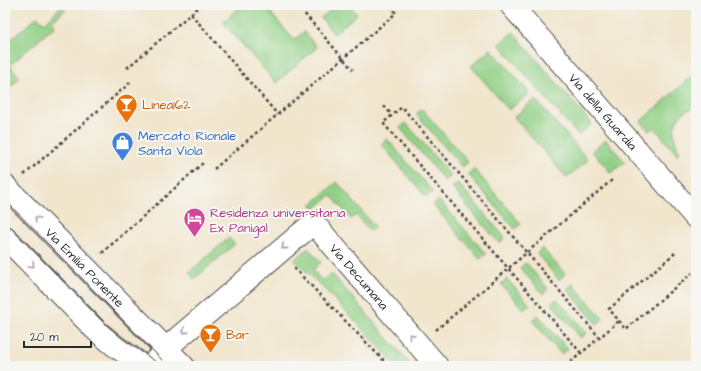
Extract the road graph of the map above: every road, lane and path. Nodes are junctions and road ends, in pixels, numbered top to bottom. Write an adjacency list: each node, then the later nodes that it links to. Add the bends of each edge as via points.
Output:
1 (201, 5): 5 (path)
2 (297, 5): 6 (path)
3 (389, 5): 6 (path, via 396,13)
4 (511, 5): 17 (street, Via della Guardia)
5 (191, 14): 7 (path); 11 (path)
6 (343, 59): 8 (path); 11 (path)
7 (127, 68)
8 (353, 70)
9 (132, 81): 16 (path)
10 (384, 106): 12 (path)
11 (278, 115): 14 (path)
12 (392, 115): 19 (path, via 402,107); 23 (path, via 383,123)
13 (203, 163): 21 (path)
14 (214, 169)
15 (612, 180): 19 (path)
16 (14, 182): 28 (street, Via Emilia Ponente, one-way to 16)
17 (696, 218)
18 (5, 237): 30 (street, one-way to 30, via 96,330)
19 (527, 253): 23 (path); 27 (path)
20 (675, 253): 25 (path, via 609,309)
21 (99, 256)
22 (292, 266): 33 (path)
23 (508, 269): 26 (path); 29 (path)
24 (692, 273): 25 (path, via 626,329)
25 (619, 321): 27 (path)
26 (432, 333)
27 (599, 337): 29 (path)
28 (166, 349): 31 (street); 32 (street, Via Emilia Ponente); 34 (street, Via Decumana, one-way to 28, via 317,227 311,225)
29 (581, 353): 35 (path)
30 (144, 366)
31 (150, 366)
32 (183, 366)
33 (389, 366)
34 (437, 366)
35 (566, 366)

